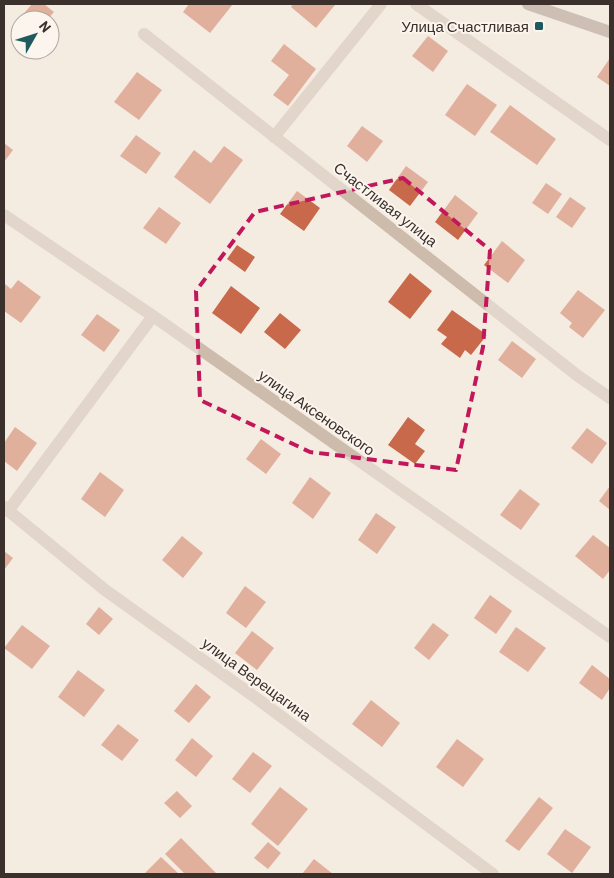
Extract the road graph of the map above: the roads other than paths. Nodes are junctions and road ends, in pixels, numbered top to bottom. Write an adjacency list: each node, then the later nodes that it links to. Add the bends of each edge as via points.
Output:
1 (381, 4): 6 (street)
2 (416, 4): 7 (street)
3 (528, 4): 4 (main road)
4 (610, 32)
5 (144, 34): 6 (street, Счастливая улица)
6 (274, 137): 10 (street, Счастливая улица)
7 (610, 140)
8 (4, 215): 9 (street, улица Аксеновского)
9 (153, 316): 11 (street); 12 (street, улица Аксеновского)
10 (610, 398)
11 (6, 509): 13 (street, улица Верещагина, via 105,590)
12 (610, 637)
13 (493, 874)

